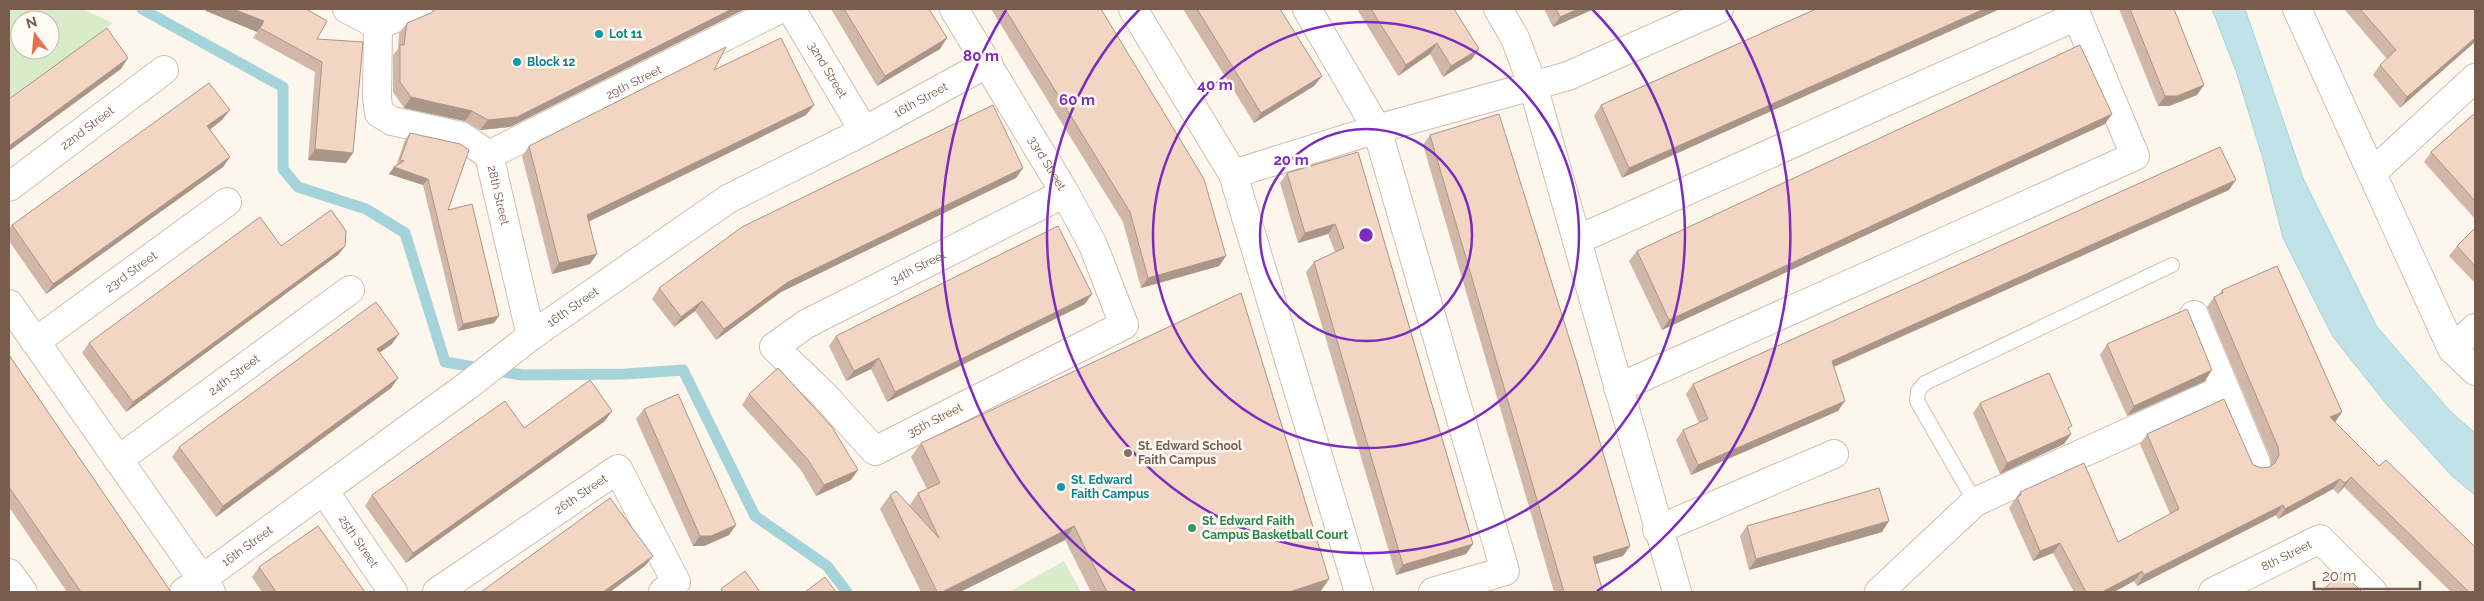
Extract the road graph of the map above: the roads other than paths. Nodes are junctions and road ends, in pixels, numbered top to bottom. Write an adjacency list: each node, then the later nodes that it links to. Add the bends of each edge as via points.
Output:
1 (347, 9): 12 (street)
2 (418, 9): 12 (street)
3 (780, 9): 19 (street, 29th Street)
4 (791, 9): 18 (street, 32nd Street)
5 (954, 9): 13 (street, 33rd Street)
6 (1133, 9): 21 (street)
7 (1307, 9): 17 (street)
8 (1498, 9): 16 (street, via 1515,38)
9 (1719, 9): 16 (street, via 1568,76)
10 (2297, 9): 20 (street)
11 (2076, 12): 25 (street); 37 (street, via 2135,156)
12 (378, 26): 19 (street, 28th Street, via 379,113 392,121 461,136)
13 (988, 63): 18 (street, 16th Street); 23 (street, 33rd Street)
14 (164, 70): 22 (street, 22nd Street)
15 (2475, 78): 20 (street)
16 (1533, 86): 17 (street); 25 (street)
17 (1377, 129): 21 (street); 52 (street, via 1505,571)
18 (864, 132): 33 (street, 16th Street, via 728,199)
19 (489, 155): 33 (street, 28th Street)
20 (2373, 172): 35 (street)
21 (1233, 174): 51 (street)
22 (9, 187)
23 (1065, 193): 30 (street, 33rd Street, via 1093,244); 34 (street, 34th Street, via 806,324)
24 (227, 202): 32 (street, 23rd Street)
25 (1577, 240): 37 (street)
26 (2172, 265): 43 (lane, via 1925,383 1918,391 1917,401)
27 (350, 290): 40 (street, 24th Street)
28 (9, 304): 32 (street)
29 (2194, 315): 38 (street)
30 (1124, 325): 34 (street, 35th Street, via 875,451)
31 (2475, 328): 35 (street)
32 (35, 342): 40 (street)
33 (523, 343): 42 (street, 16th Street)
34 (774, 347)
35 (2452, 349): 36 (street)
36 (2475, 371)
37 (1618, 388): 44 (street)
38 (2224, 389): 41 (street); 43 (street)
39 (1834, 454): 44 (street)
40 (118, 460): 47 (street)
41 (2256, 463)
42 (324, 490): 47 (street, 16th Street); 49 (street, 25th Street)
43 (1975, 502): 54 (street)
44 (1658, 530): 53 (street)
45 (9, 573): 48 (street)
46 (670, 587): 50 (street, 26th Street, via 618,469)
47 (199, 588)
48 (23, 592)
49 (393, 592)
50 (437, 592)
51 (1359, 592)
52 (1433, 592)
53 (1677, 592)
54 (1879, 592)
55 (2213, 592): 56 (street, 8th Street, via 2320,539)
56 (2373, 592)

